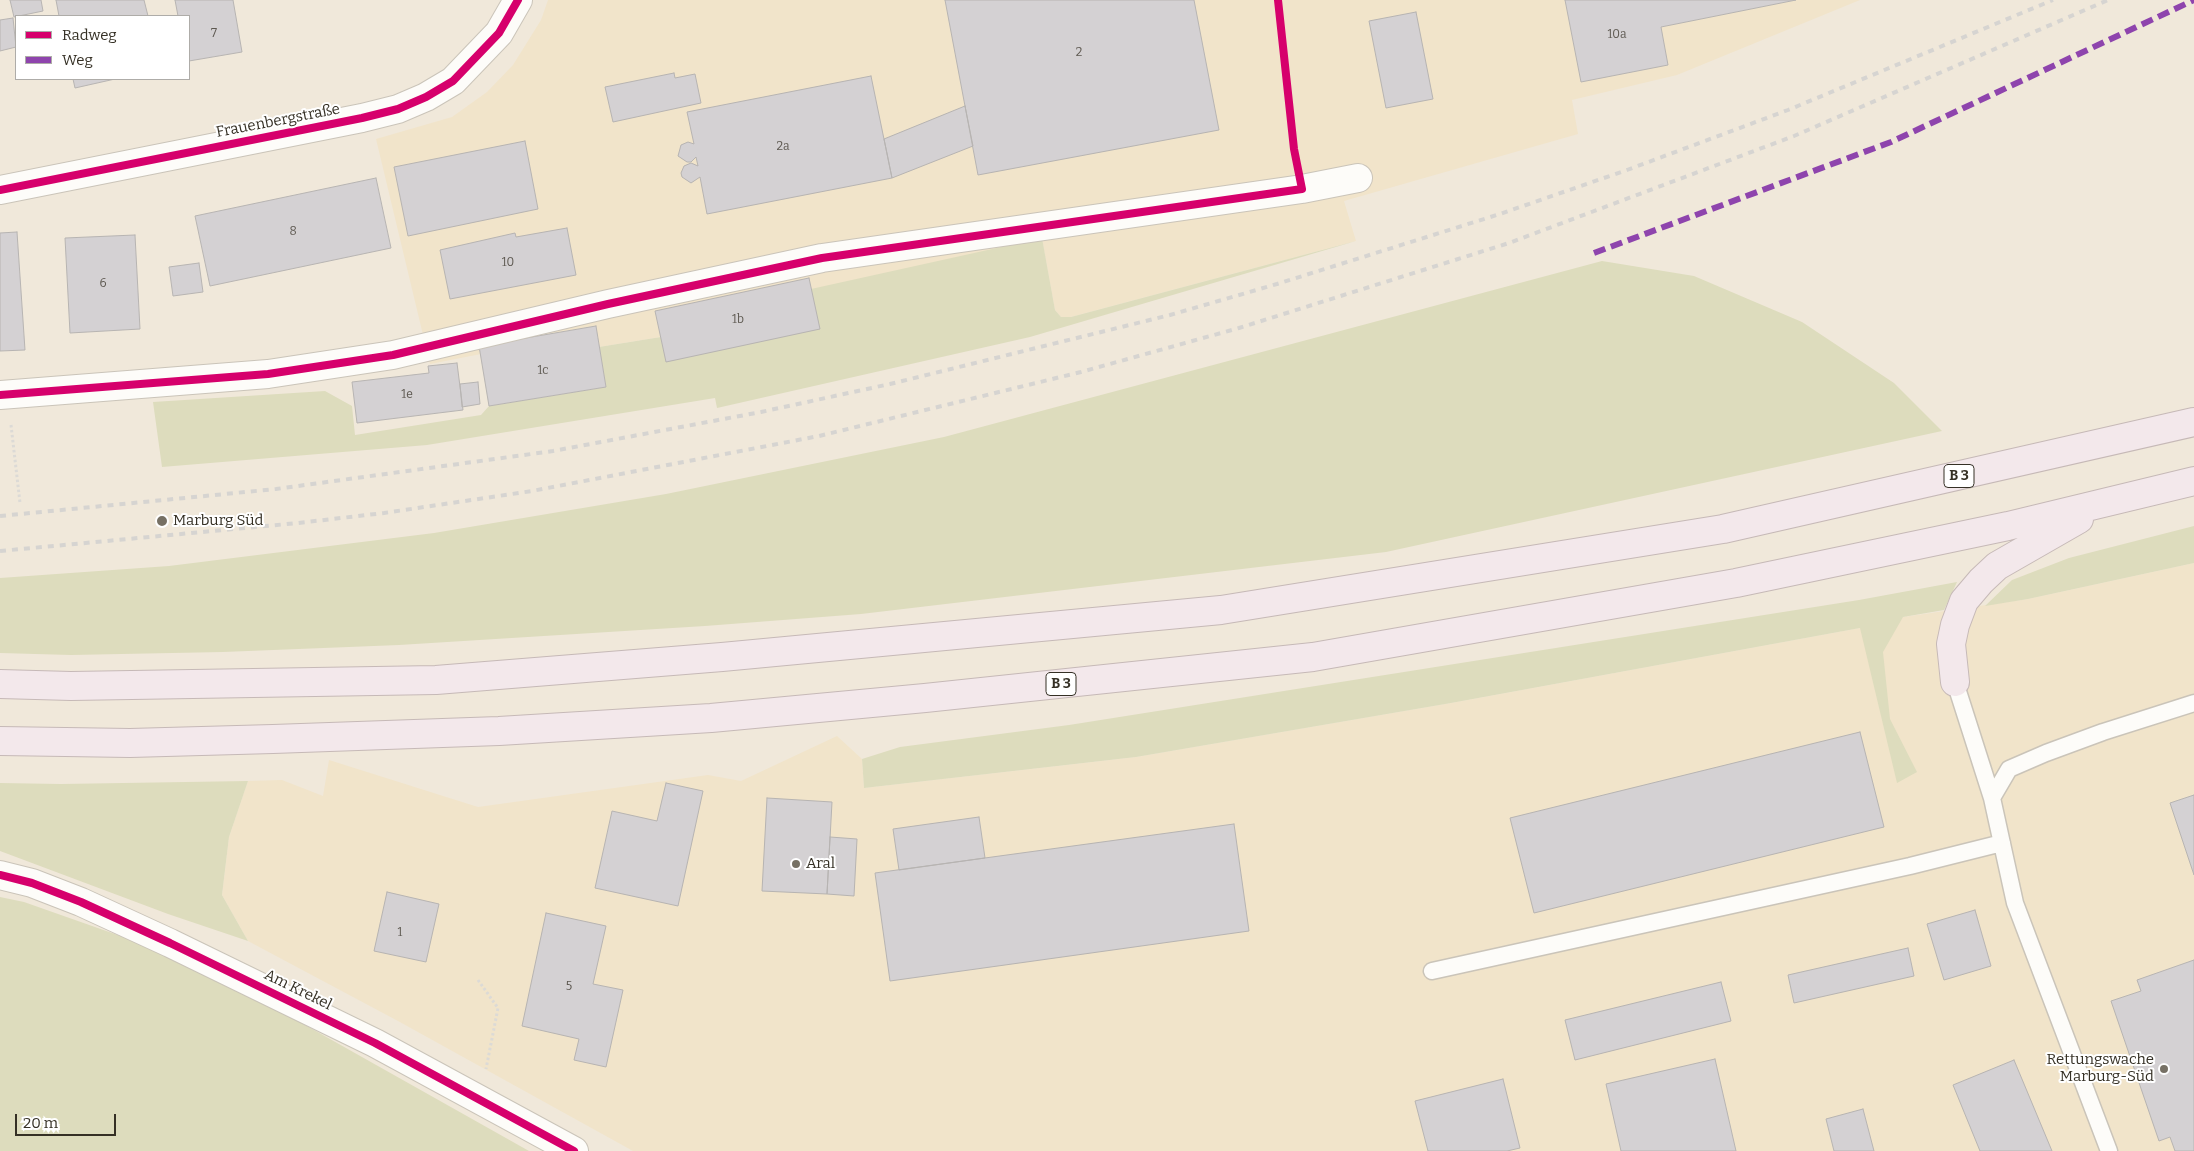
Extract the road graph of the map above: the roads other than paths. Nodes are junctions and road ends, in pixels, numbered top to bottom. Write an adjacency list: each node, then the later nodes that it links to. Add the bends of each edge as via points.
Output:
1 (518, 0): 3 (street, Frauenbergstraße, via 499,33 453,81 398,109)
2 (1358, 178): 4 (street, via 1302,190 822,258 393,355 268,374)
3 (0, 190)
4 (4, 395)
5 (2194, 422): 9 (highway, B 3, via 1723,529 1221,610 436,680 71,686)
6 (2194, 481): 7 (highway, B 3)
7 (2108, 503): 8 (highway, via 1997,566 1981,581 1964,602 1955,625 1951,644); 11 (highway, B 3, via 1736,583 1313,657 692,719 499,731 273,739)
8 (1955, 682): 12 (lane)
9 (0, 684)
10 (2194, 703): 12 (lane, via 2102,732 2009,769)
11 (0, 742)
12 (1992, 798): 13 (lane)
13 (2002, 843): 15 (lane); 17 (lane, via 2015,903)
14 (0, 875): 16 (street, Am Krekel, via 32,883 81,902 170,943 375,1043)
15 (1432, 971)
16 (574, 1151)
17 (2109, 1151)

